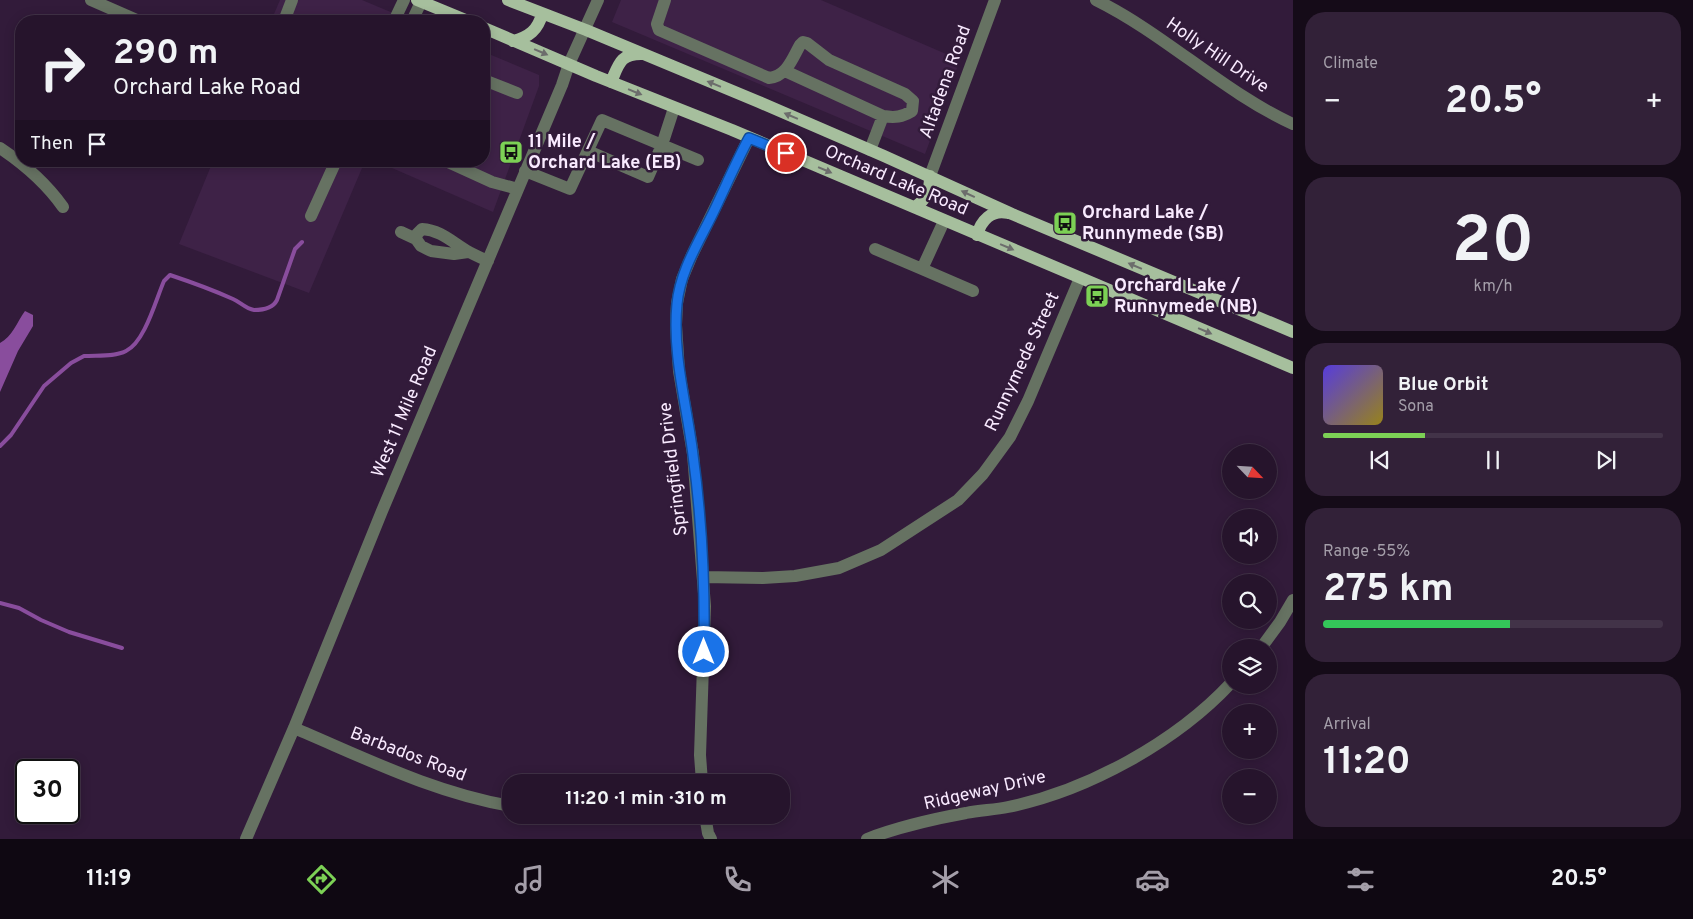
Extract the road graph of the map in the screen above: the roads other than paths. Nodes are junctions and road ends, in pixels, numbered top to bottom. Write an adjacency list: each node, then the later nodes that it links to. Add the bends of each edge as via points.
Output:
1 (90, 0): 11 (street)
2 (292, 0): 12 (street)
3 (404, 0): 13 (street)
4 (508, 0): 10 (main road, Orchard Lake Road)
5 (598, 0): 16 (street, West 11 Mile Road)
6 (665, 0): 21 (street, via 659,30 769,78)
7 (995, 0): 39 (street, Altadena Road)
8 (1096, 0): 27 (street, Holly Hill Drive, via 1141,26 1264,109)
9 (419, 1): 14 (street); 15 (main road)
10 (542, 14): 16 (main road, Orchard Lake Road); 18 (main road, via 534,32)
11 (125, 15)
12 (286, 15)
13 (397, 15)
14 (414, 15)
15 (453, 15)
16 (586, 30): 19 (main road, Orchard Lake Road); 20 (street, West 11 Mile Road)
17 (490, 31): 18 (main road, Orchard Lake Road)
18 (513, 41): 20 (main road, Orchard Lake Road, one-way to 20)
19 (642, 54): 23 (main road, via 626,56); 31 (main road, Orchard Lake Road, one-way to 19)
20 (569, 64): 23 (main road, Orchard Lake Road); 38 (street, West 11 Mile Road)
21 (785, 71): 26 (street); 26 (street, via 800,45 807,43 829,60 905,94 913,101 912,110 904,116)
22 (490, 82): 24 (street)
23 (611, 82): 25 (main road, Orchard Lake Road, one-way to 25)
24 (517, 93)
25 (674, 108): 28 (main road, Orchard Lake Road); 29 (street)
26 (883, 116): 31 (street)
27 (1293, 124)
28 (749, 138): 42 (main road, Orchard Lake Road, one-way to 42); 57 (street, Springfield Drive, via 692,255 677,303 679,371 693,454)
29 (662, 145): 32 (street, via 602,120); 32 (street, via 648,177); 34 (street)
30 (0, 148): 33 (street)
31 (870, 150): 39 (main road, Orchard Lake Road)
32 (588, 151): 38 (street, via 570,190)
33 (15, 158)
34 (698, 160)
35 (26, 167): 41 (street, via 54,194)
36 (333, 167): 44 (street)
37 (459, 167): 40 (street, via 492,182)
38 (525, 171): 40 (street, West 11 Mile Road)
39 (930, 176): 42 (main road, via 928,194); 43 (main road, Orchard Lake Road, one-way to 39)
40 (518, 189): 51 (street, West 11 Mile Road)
41 (62, 207)
42 (914, 207): 45 (main road, Orchard Lake Road)
43 (1012, 214): 47 (main road, via 994,213 985,218); 55 (main road, Orchard Lake Road, one-way to 43)
44 (310, 216)
45 (944, 221): 47 (main road, Orchard Lake Road); 52 (street)
46 (401, 232): 48 (street)
47 (977, 235): 53 (main road, Orchard Lake Road, one-way to 53)
48 (416, 239): 50 (street, via 431,251); 50 (street, via 422,229 429,230)
49 (875, 250): 52 (street)
50 (468, 252): 51 (street)
51 (488, 261): 61 (street, West 11 Mile Road)
52 (922, 269): 54 (street)
53 (1080, 278): 56 (main road, Orchard Lake Road, one-way to 56); 57 (street, Runnymede Street, via 1010,437 983,474 958,500 881,550 840,568 771,578)
54 (974, 291)
55 (1293, 332)
56 (1293, 368)
57 (703, 577): 62 (street, Springfield Drive, via 705,625)
58 (1293, 600): 59 (street)
59 (1268, 639)
60 (1222, 691): 67 (street, Ridgeway Drive, via 1187,724 1154,746 1084,782 1043,798 888,831)
61 (294, 728): 63 (street, Barbados Road, via 439,789); 65 (street, West 11 Mile Road)
62 (699, 774)
63 (502, 805)
64 (707, 824): 66 (street)
65 (246, 839)
66 (710, 839)
67 (867, 839)

